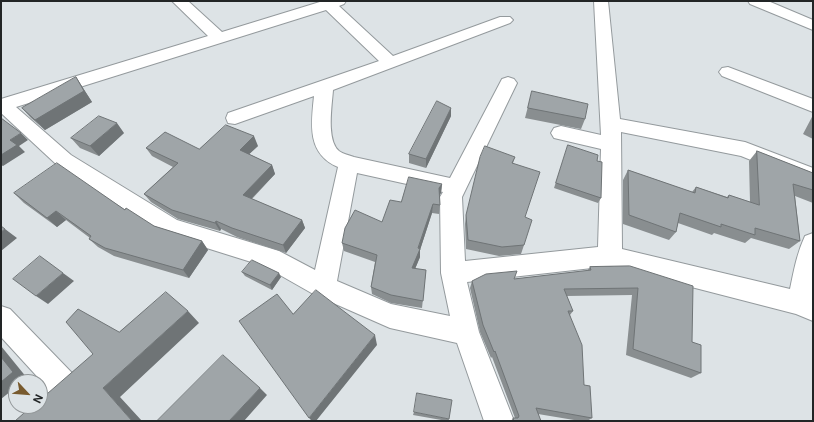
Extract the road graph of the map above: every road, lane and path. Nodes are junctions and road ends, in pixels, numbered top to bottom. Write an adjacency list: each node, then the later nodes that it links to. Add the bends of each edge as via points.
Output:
1 (179, 1): 9 (street)
2 (601, 1): 17 (street)
3 (755, 1): 8 (street)
4 (781, 1): 6 (street)
5 (333, 3): 9 (street); 10 (street)
6 (813, 14)
7 (505, 20): 10 (street)
8 (813, 25)
9 (220, 38): 14 (street)
10 (390, 63): 13 (street)
11 (728, 72): 15 (street)
12 (508, 83): 22 (street)
13 (324, 86): 16 (street); 20 (street, via 322,133 325,147 332,156)
14 (2, 105): 26 (street, via 64,160 170,227 271,258)
15 (813, 106)
16 (235, 118)
17 (611, 124): 19 (street); 21 (street, via 744,148)
18 (561, 133): 19 (street)
19 (611, 144): 24 (street)
20 (349, 164): 22 (street); 26 (street)
21 (813, 177)
22 (456, 187): 25 (street, via 451,197)
23 (813, 243): 27 (street, via 808,257)
24 (610, 256): 25 (street); 27 (street)
25 (453, 273): 29 (street)
26 (324, 287): 29 (street, via 390,316)
27 (806, 306)
28 (1, 318): 30 (street, via 64,385)
29 (466, 332): 33 (street)
30 (48, 398)
31 (28, 414): 32 (street)
32 (19, 421)
33 (499, 421)

